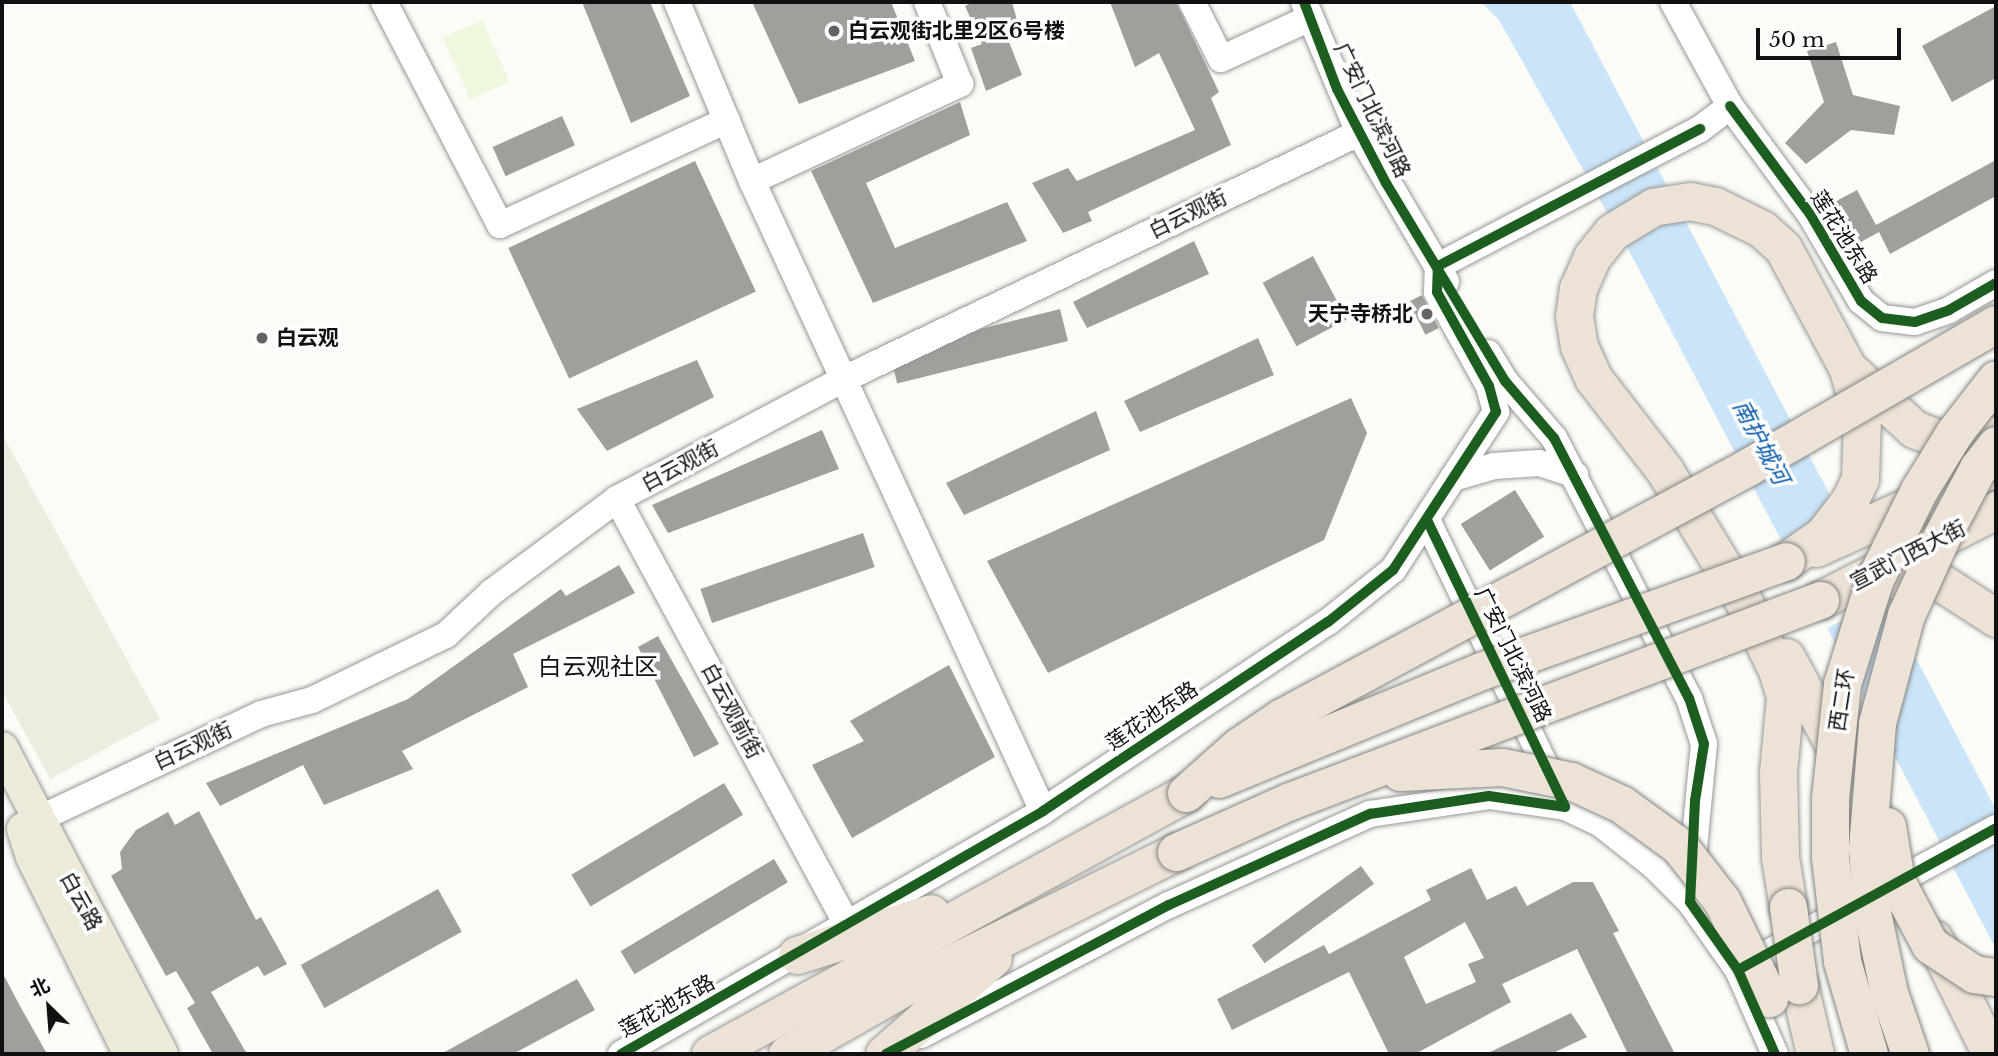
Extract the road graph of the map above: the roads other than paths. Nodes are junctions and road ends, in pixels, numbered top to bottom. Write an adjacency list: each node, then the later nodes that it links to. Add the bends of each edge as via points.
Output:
1 (384, 2): 8 (street, via 500,225)
2 (677, 2): 8 (street)
3 (927, 2): 10 (street, via 960,84)
4 (1192, 2): 6 (street, via 1221,59)
5 (1672, 2): 7 (street, 莲花池东路)
6 (1306, 10): 9 (street, 广安门北滨河路)
7 (1730, 106): 11 (street, via 1700,129); 12 (street, 莲花池东路, via 1810,214 1861,301 1882,318 1914,322 1950,310)
8 (727, 120): 10 (street)
9 (1359, 133): 11 (street, 广安门北滨河路); 14 (street, 白云观街)
10 (752, 181): 14 (street)
11 (1438, 266): 20 (street, via 1505,382 1554,438); 21 (street, 莲花池东路, via 1437,292 1489,386 1496,412)
12 (1996, 284)
13 (1996, 324): 33 (highway, bridge, via 1748,467 1283,717 1239,746)
14 (844, 379): 22 (street, 白云观街); 36 (street)
15 (1996, 379): 58 (highway, 西二环, bridge, via 1954,433 1919,490 1874,581 1842,684 1830,797 1829,858 1842,961)
16 (1876, 414): 17 (highway, via 1955,445); 25 (highway, via 1850,500 1823,535); 26 (highway, via 1783,248 1740,216 1690,201 1653,207 1612,232 1592,257 1576,297 1578,346 1594,379 1665,471)
17 (1996, 435)
18 (1996, 445): 30 (highway, 西二环, bridge, via 1948,525 1906,615 1877,723)
19 (1996, 466): 25 (highway, bridge)
20 (1574, 475): 21 (street, via 1539,463 1494,466); 34 (street, via 1689,698 1704,744)
21 (1453, 478): 24 (street, 莲花池东路)
22 (617, 499): 37 (street, 白云观街, via 492,592 446,635 312,700 261,714); 43 (street, 白云观前街)
23 (1996, 510): 27 (highway, 宣武门西大街, bridge)
24 (1427, 520): 35 (street, 广安门北滨河路); 36 (street, 莲花池东路, via 1393,570 1328,622)
25 (1786, 561): 33 (highway, bridge, via 1481,671)
26 (1743, 600): 40 (highway, via 1794,667); 48 (highway, bridge, via 1785,697 1778,785 1780,857 1788,907)
27 (1820, 600): 28 (highway, bridge, via 1928,574); 31 (highway, bridge)
28 (1996, 618)
29 (2, 748): 37 (main road, 白云路)
30 (1875, 756): 47 (highway, bridge, via 1896,881 1913,921 1950,962 1974,974); 59 (highway, 西二环, bridge, via 1867,848 1872,912 1889,993)
31 (1367, 773): 44 (highway, bridge, via 1290,801 1176,852); 48 (highway, bridge, via 1502,767 1571,781 1621,804 1679,846)
32 (2, 791): 37 (main road, 白云路)
33 (1186, 793): 41 (highway)
34 (1695, 801): 39 (street, via 1684,820 1663,832); 42 (street)
35 (1565, 807): 39 (street); 54 (street, via 1489,796 1370,814 1169,905)
36 (1043, 811): 43 (street, 莲花池东路)
37 (29, 823): 49 (main road, 白云路, via 32,857); 50 (main road, 白云路)
38 (1996, 828): 40 (street)
39 (1625, 841): 42 (street)
40 (1907, 868): 46 (street); 60 (highway, via 1920,911)
41 (1003, 891): 45 (highway); 52 (highway)
42 (1690, 902): 46 (street)
43 (847, 924): 45 (street, 莲花池东路)
44 (1028, 927): 53 (highway, via 908,985); 54 (highway)
45 (797, 955): 51 (street, 莲花池东路)
46 (1738, 970): 55 (street)
47 (1996, 977)
48 (1784, 991): 56 (highway); 57 (highway)
49 (130, 1054)
50 (162, 1054)
51 (621, 1054)
52 (710, 1054)
53 (787, 1054)
54 (885, 1054)
55 (1774, 1054)
56 (1799, 1054)
57 (1815, 1054)
58 (1869, 1054)
59 (1910, 1054)
60 (1991, 1054)

